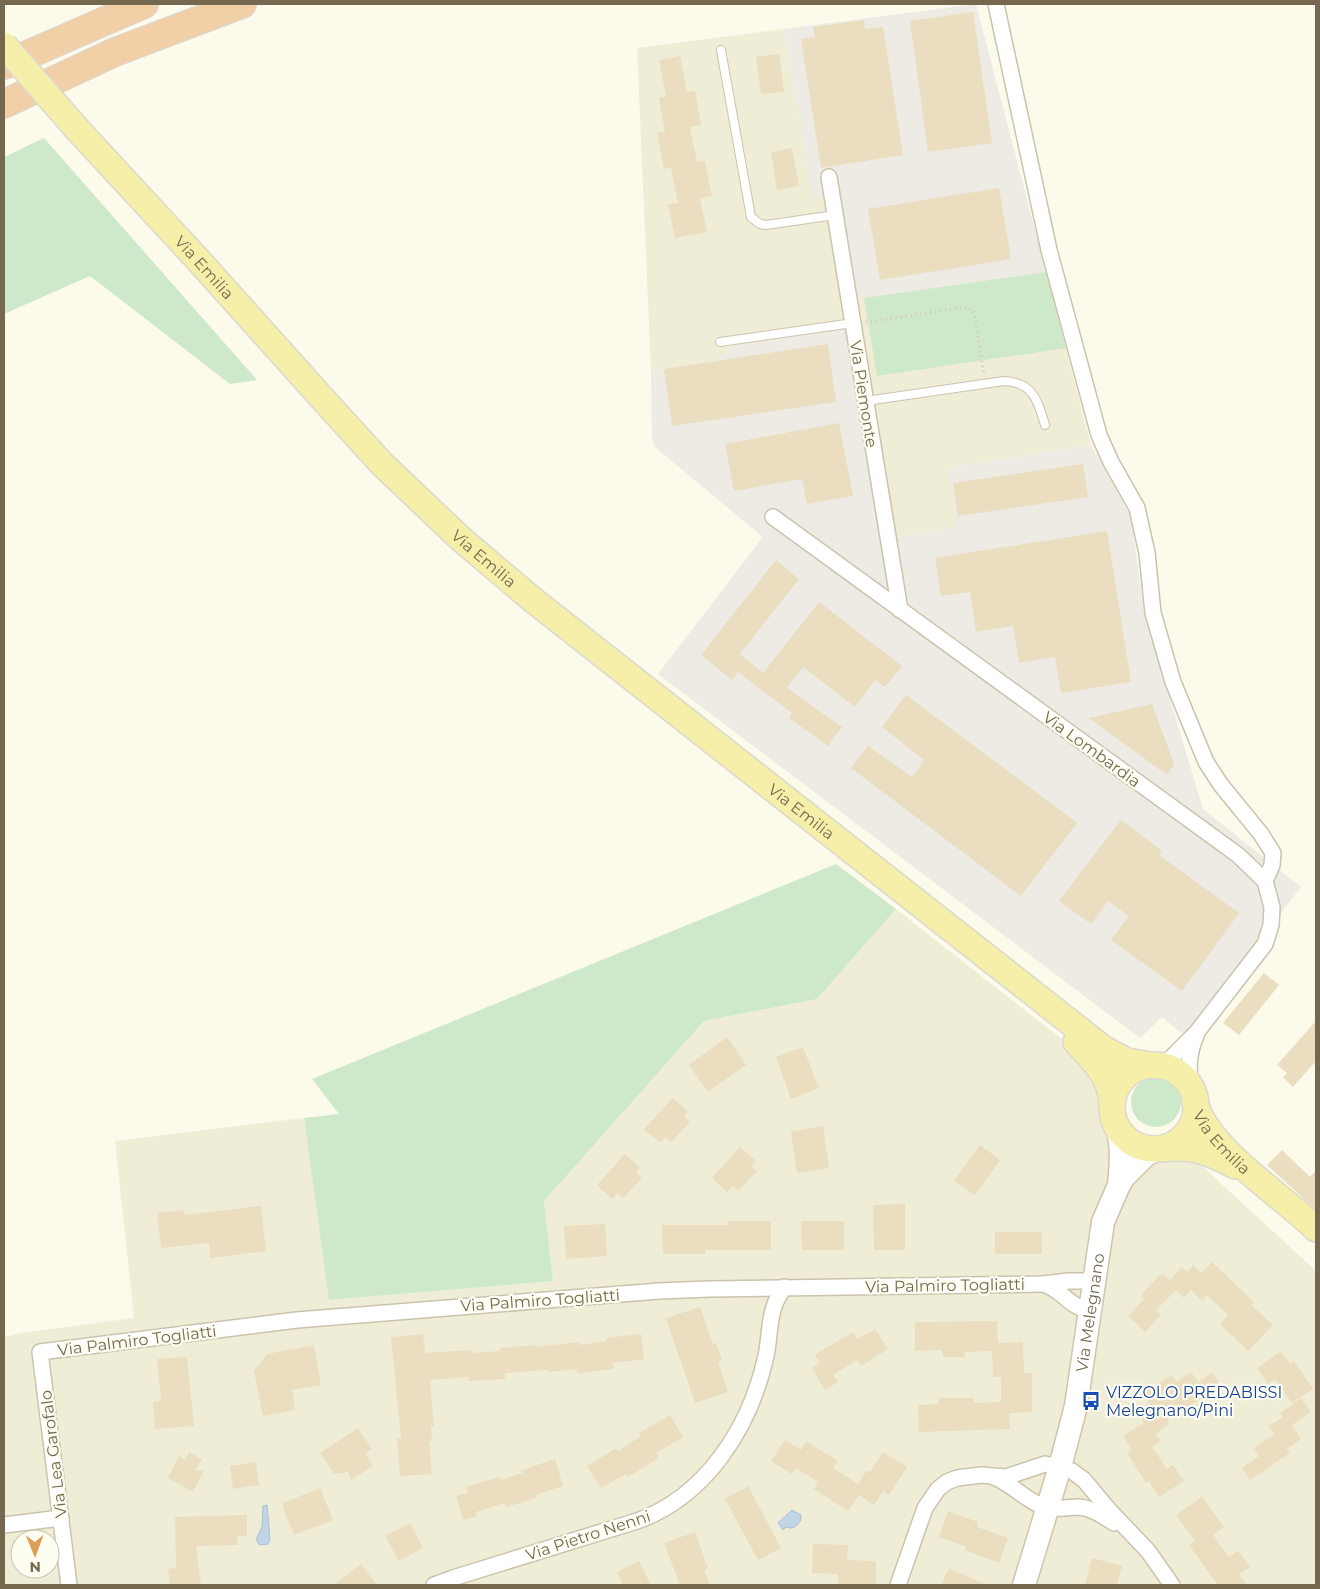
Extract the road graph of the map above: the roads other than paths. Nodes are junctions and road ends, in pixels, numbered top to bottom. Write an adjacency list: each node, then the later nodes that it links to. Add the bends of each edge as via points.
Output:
1 (144, 4): 6 (highway)
2 (242, 4): 7 (highway, via 115,52)
3 (996, 4): 16 (street, via 1049,250 1099,435 1137,508 1147,554 1153,613 1173,682 1206,762 1273,853)
4 (4, 45): 17 (main road, Via Emilia, bridge, via 77,130 353,433 461,539 533,600)
5 (721, 50): 9 (lane, via 751,217 755,222 766,225)
6 (4, 65)
7 (4, 104)
8 (829, 177): 9 (street, Via Piemonte)
9 (835, 215): 10 (street, Via Piemonte)
10 (853, 324): 11 (lane); 12 (street, Via Piemonte)
11 (720, 342)
12 (866, 401): 13 (lane, via 1015,382 1030,390); 15 (street, Via Piemonte)
13 (1045, 425)
14 (773, 517): 15 (street, Via Lombardia)
15 (900, 610): 16 (street, Via Lombardia, via 1238,855)
16 (1266, 881): 18 (street, via 1272,924 1265,944)
17 (1036, 997): 19 (main road, Via Emilia, via 1110,1053 1127,1061); 21 (main road, Via Emilia, via 1099,1067 1110,1086)
18 (1197, 1032): 19 (street, via 1170,1059); 20 (street, via 1189,1061)
19 (1156, 1066): 20 (main road, via 1177,1072); 21 (main road, via 1137,1068 1125,1077 1116,1089)
20 (1194, 1096): 22 (main road, via 1195,1115 1190,1130 1176,1143); 23 (main road, Via Emilia, via 1206,1126)
21 (1114, 1115): 22 (main road, via 1123,1136 1134,1144 1146,1149); 24 (street, Via Melegnano, via 1121,1152)
22 (1161, 1149): 23 (main road, Via Emilia, via 1185,1148 1208,1152); 24 (street, Via Melegnano, via 1146,1154)
23 (1255, 1177): 25 (main road, Via Emilia)
24 (1119, 1184): 26 (street, Via Melegnano, via 1104,1222)
25 (1316, 1229)
26 (1094, 1281): 27 (street, Via Palmiro Togliatti); 29 (street, Via Melegnano)
27 (1042, 1284): 28 (street, Via Palmiro Togliatti); 29 (street, Via Palmiro Togliatti, via 1051,1286 1074,1306)
28 (784, 1287): 30 (street, Via Palmiro Togliatti, via 659,1291 368,1313); 38 (street, Via Pietro Nenni, via 775,1303 765,1362 750,1409 716,1463 681,1499 637,1521)
29 (1090, 1310): 31 (street, Via Melegnano, via 1076,1406)
30 (40, 1352): 34 (street, Via Lea Garofalo)
31 (1060, 1466): 32 (street, via 1045,1464 1006,1477); 33 (street, Via Melegnano); 36 (street, via 1084,1480)
32 (989, 1476): 33 (street, via 1002,1480); 39 (street, via 957,1478 938,1489 925,1508)
33 (1048, 1508): 36 (street, via 1087,1509); 40 (street, Via Melegnano)
34 (61, 1518): 35 (street); 37 (street, Via Lea Garofalo)
35 (4, 1525)
36 (1128, 1531): 41 (street, via 1148,1551)
37 (69, 1585)
38 (434, 1585)
39 (898, 1585)
40 (1024, 1585)
41 (1172, 1585)

